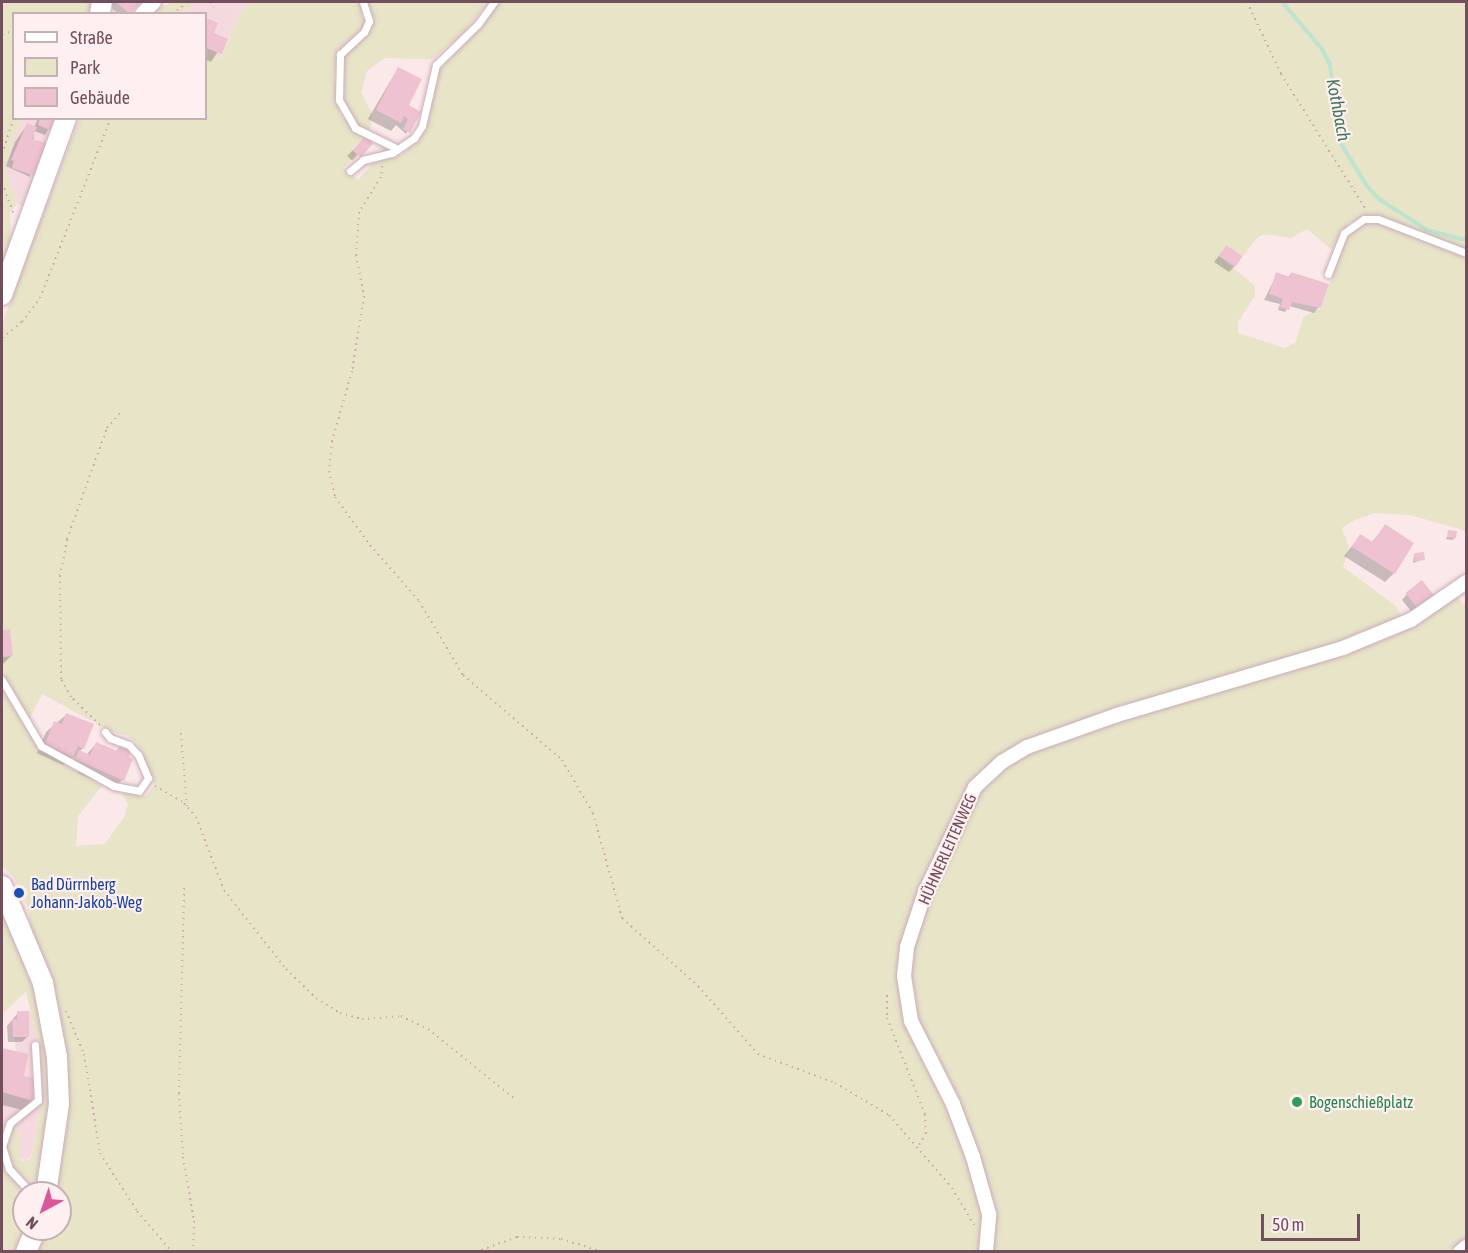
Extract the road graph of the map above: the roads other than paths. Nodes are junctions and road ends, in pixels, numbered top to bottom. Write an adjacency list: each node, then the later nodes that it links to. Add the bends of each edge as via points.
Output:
1 (363, 2): 4 (lane, via 369,21 364,32 340,54 339,100 350,124)
2 (494, 2): 4 (lane, via 478,24 436,65 422,126 414,138)
3 (65, 120): 8 (main road)
4 (398, 149): 5 (lane, via 363,160)
5 (350, 171)
6 (1467, 254): 7 (lane, via 1371,218 1356,221 1344,233)
7 (1329, 274)
8 (2, 295)
9 (1467, 582): 18 (street, HÜHNERLEITENWEG, via 1411,620 1343,648 1117,715 1027,747 1002,762 975,787 925,892 907,947 904,976 911,1021 953,1104 973,1157 989,1214)
10 (2, 680): 11 (lane, via 34,738 51,753 124,790 139,791 146,783 146,773 134,749)
11 (105, 732)
12 (2, 886): 16 (main road, via 35,960 57,1058 59,1104)
13 (35, 1045): 14 (lane, via 38,1100 10,1123)
14 (2, 1146): 15 (lane, via 9,1169)
15 (20, 1181)
16 (48, 1181)
17 (1467, 1248): 19 (street)
18 (986, 1251)
19 (1460, 1251)

